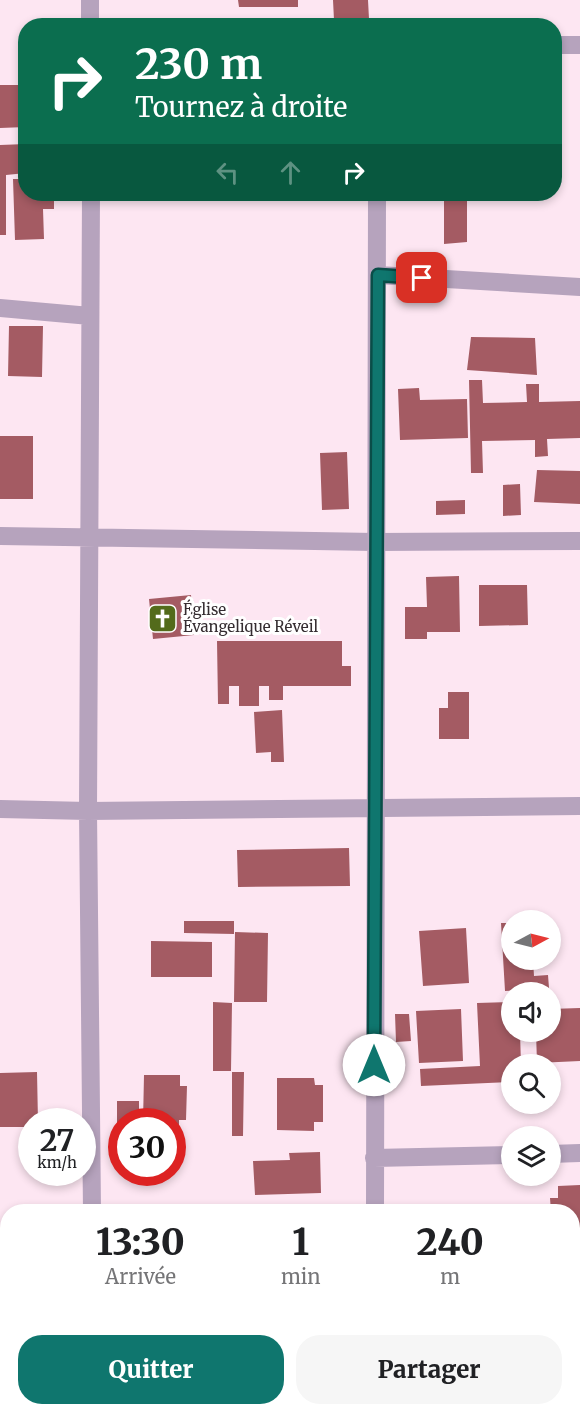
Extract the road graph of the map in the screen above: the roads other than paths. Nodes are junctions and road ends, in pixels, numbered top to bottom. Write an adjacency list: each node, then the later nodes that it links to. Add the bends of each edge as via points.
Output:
1 (90, 0): 2 (street)
2 (90, 18)
3 (562, 45): 4 (street)
4 (580, 45)
5 (91, 201): 10 (street)
6 (378, 201): 7 (street)
7 (378, 275): 8 (street); 14 (street)
8 (580, 287)
9 (0, 308): 10 (street)
10 (90, 316): 12 (street)
11 (0, 536): 12 (street)
12 (88, 539): 14 (street); 18 (street)
13 (580, 541): 14 (street)
14 (375, 542): 16 (street)
15 (580, 806): 16 (street)
16 (374, 808): 18 (street); 22 (street)
17 (0, 809): 18 (street)
18 (88, 811): 23 (street)
19 (580, 1153): 20 (street)
20 (561, 1154)
21 (501, 1155): 22 (street)
22 (374, 1158): 24 (street)
23 (92, 1204)
24 (375, 1204)

